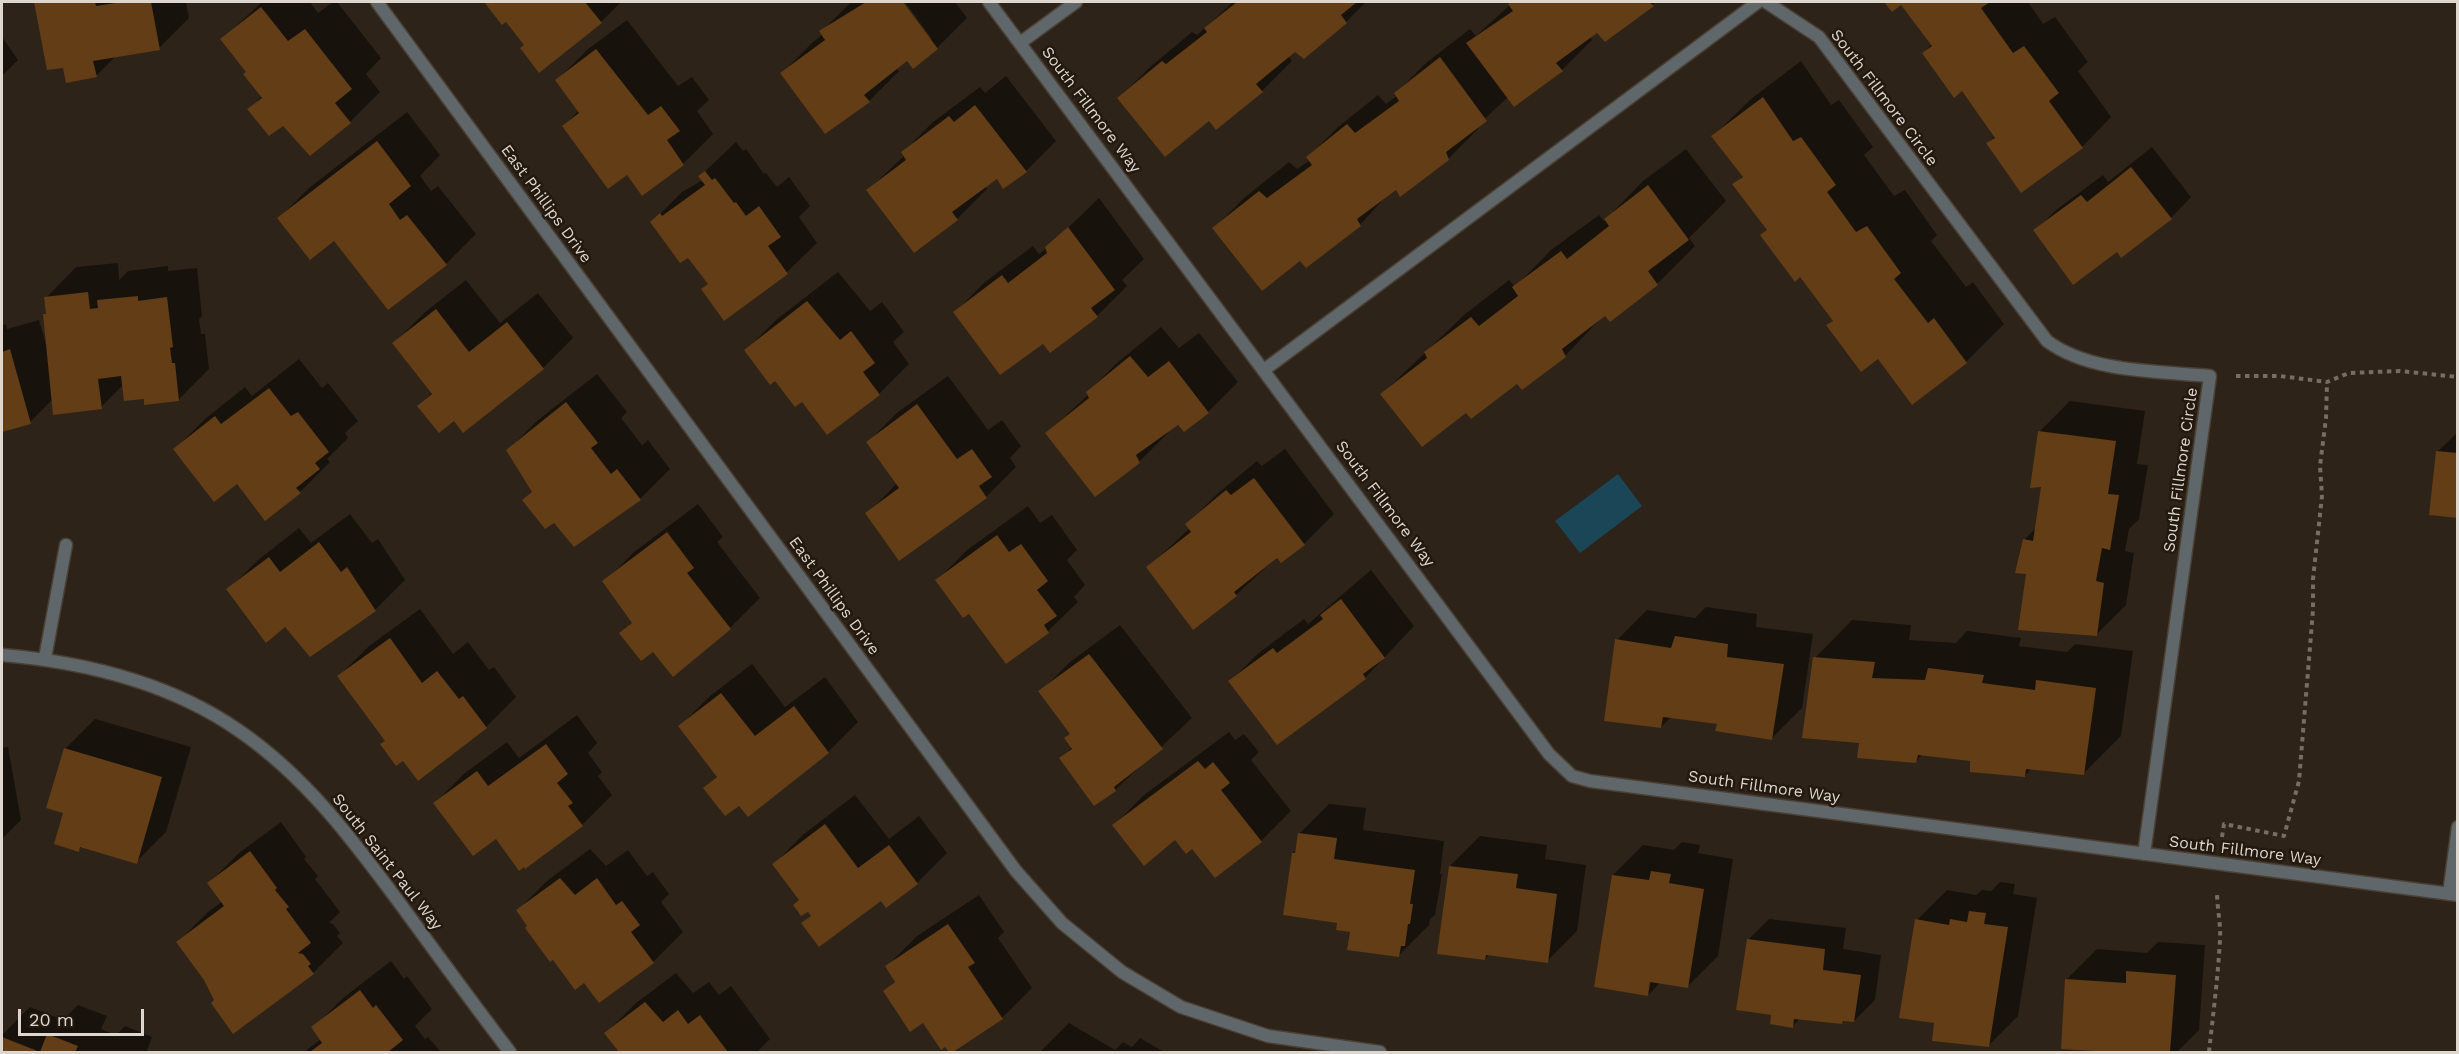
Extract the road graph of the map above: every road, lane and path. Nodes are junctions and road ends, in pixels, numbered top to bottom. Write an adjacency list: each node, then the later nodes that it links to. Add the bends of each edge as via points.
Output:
1 (377, 2): 19 (street, East Phillips Drive, via 1009,861 1062,923 1122,972 1182,1007 1268,1036)
2 (989, 2): 6 (street, South Fillmore Way)
3 (1076, 2): 6 (street, South Fillmore Way)
4 (1758, 2): 7 (street)
5 (1766, 2): 8 (street, South Fillmore Circle, via 1819,37 2047,341 2073,357 2107,366)
6 (1020, 42): 7 (street, South Fillmore Way)
7 (1264, 370): 15 (street, South Fillmore Way, via 1550,754 1572,776)
8 (2210, 376): 10 (path, via 2280,376); 15 (street, South Fillmore Circle)
9 (2457, 377): 10 (path, via 2400,371 2349,373)
10 (2327, 382): 16 (path, via 2299,781 2284,836 2224,824)
11 (66, 545): 13 (street)
12 (2, 655): 13 (street, South Saint Paul Way)
13 (45, 658): 18 (street, South Saint Paul Way, via 117,675 178,697 237,729 286,767 328,808)
14 (2457, 827): 17 (street)
15 (2144, 854): 16 (street, South Fillmore Way)
16 (2217, 864): 17 (street, South Fillmore Way); 20 (path, via 2218,991)
17 (2453, 895)
18 (510, 1053)
19 (1380, 1053)
20 (2209, 1053)

